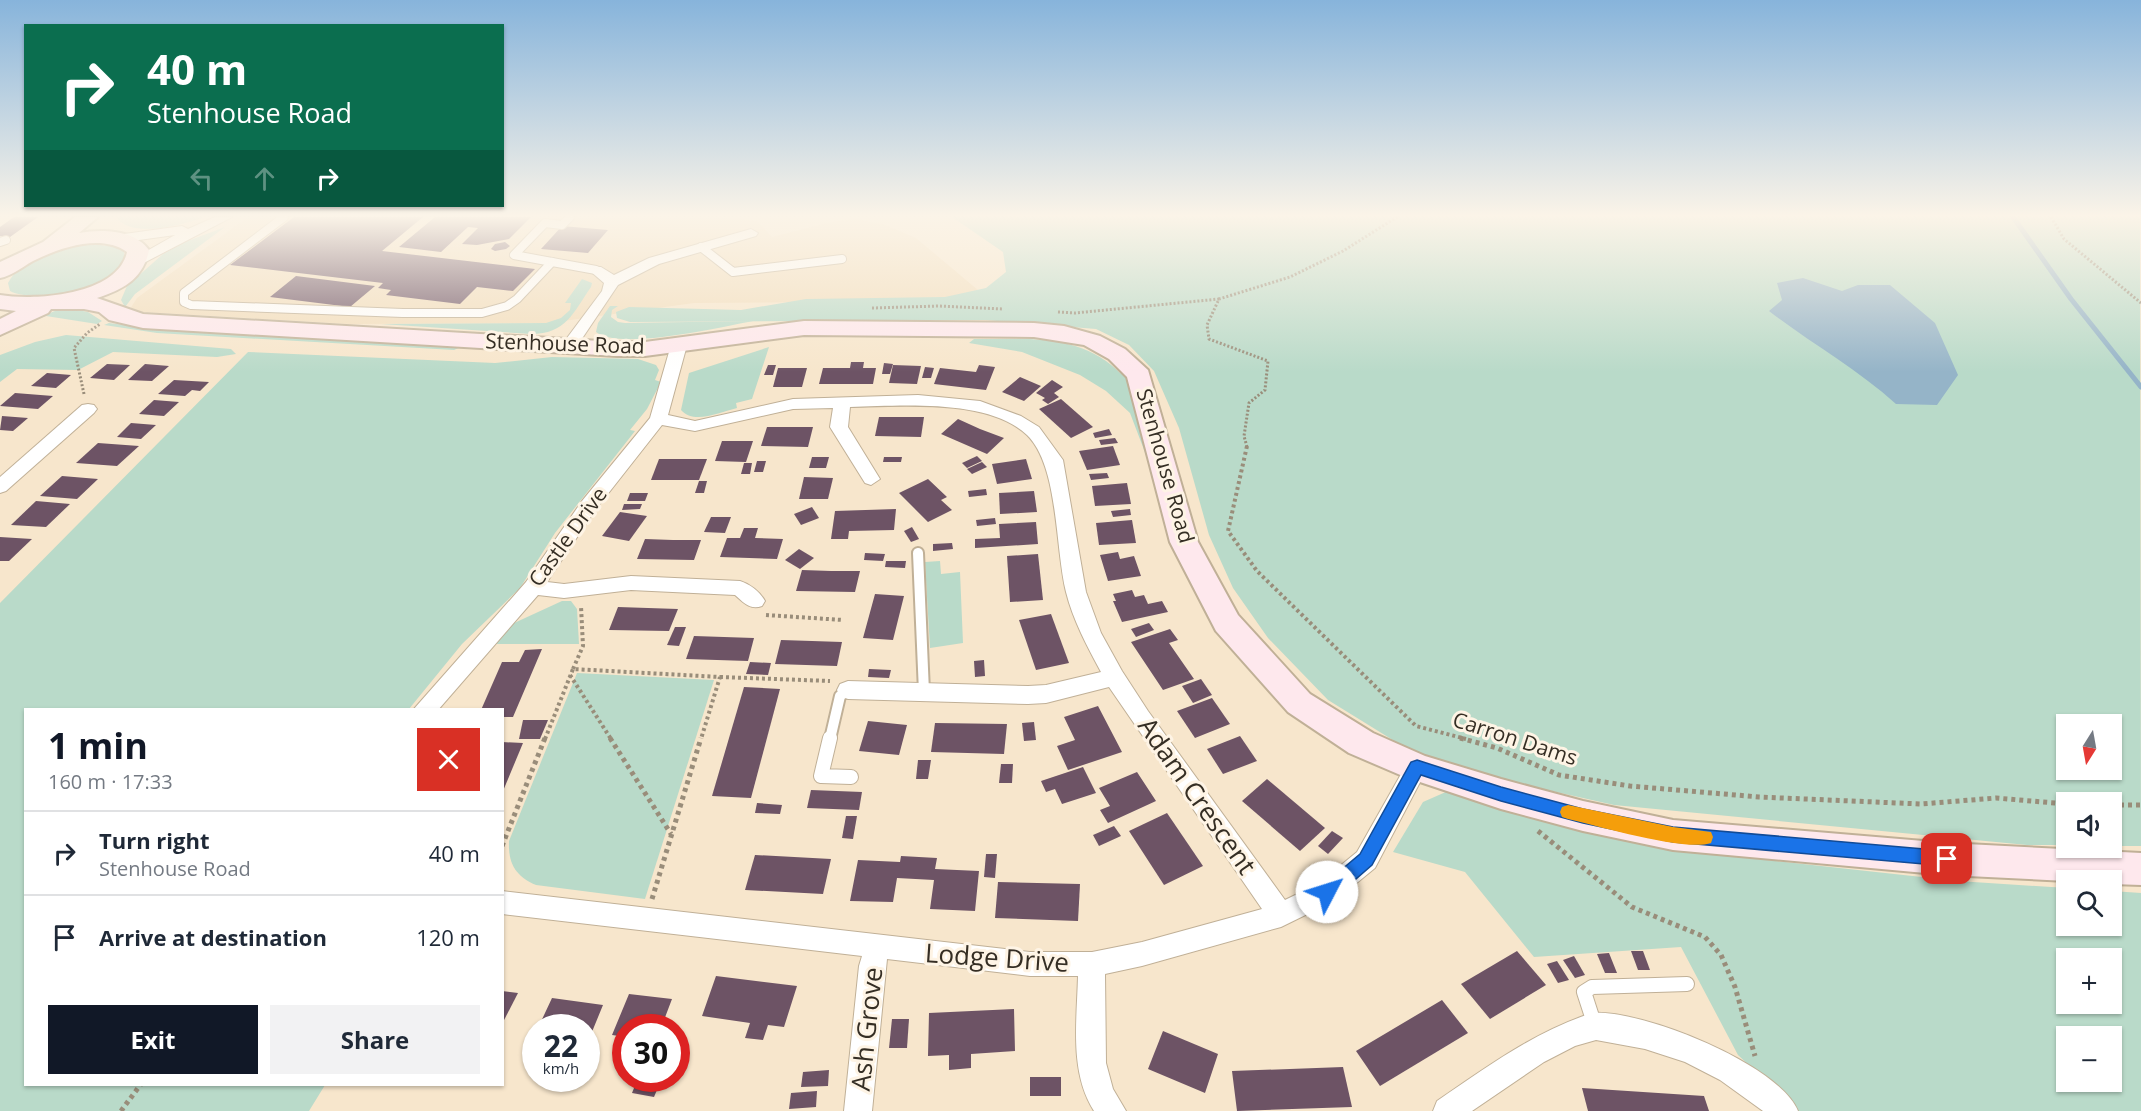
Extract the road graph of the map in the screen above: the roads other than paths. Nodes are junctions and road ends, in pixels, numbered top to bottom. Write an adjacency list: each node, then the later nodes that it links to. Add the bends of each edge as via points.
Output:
1 (216, 269): 2 (lane, via 184,293 184,302 482,313 518,299)
2 (546, 269)
3 (590, 269): 8 (lane)
4 (639, 269): 9 (street)
5 (729, 269): 6 (lane, via 733,272)
6 (759, 269)
7 (128, 270): 11 (street, via 84,296); 12 (street, via 108,299)
8 (596, 270): 9 (street)
9 (611, 283): 15 (street)
10 (0, 302): 11 (street, via 26,306)
11 (54, 303): 12 (street, Stenhouse Road, via 84,302); 13 (street)
12 (112, 311): 15 (street, Stenhouse Road, via 143,321)
13 (0, 328)
14 (679, 345): 15 (street, Stenhouse Road, via 645,349); 18 (street, Castle Drive); 28 (street, Stenhouse Road, via 816,328 1034,330 1067,333 1107,346 1126,358 1139,375 1184,542 1227,623 1299,703 1361,743)
15 (569, 346)
16 (842, 400): 18 (street, Adam Crescent, via 793,404 695,426); 19 (street, via 839,427); 24 (street, Adam Crescent, via 954,401 998,412 1033,431 1054,460 1076,592 1091,633)
17 (88, 409): 20 (street)
18 (658, 419): 22 (street, Castle Drive, via 589,505)
19 (871, 479)
20 (0, 487)
21 (918, 553): 26 (lane)
22 (533, 587): 23 (street, via 550,591 631,583 741,588); 27 (street, Castle Drive)
23 (755, 601)
24 (1114, 677): 26 (street, via 1046,694); 32 (street, Adam Crescent)
25 (848, 690): 26 (street); 29 (lane, via 840,696 821,776)
26 (924, 692)
27 (426, 708)
28 (1417, 767): 30 (street, Stenhouse Road, via 1583,816 1673,834 1947,859); 32 (street, Lodge Drive, via 1366,860 1327,892)
29 (851, 777)
30 (2141, 869)
31 (504, 902): 33 (street, Lodge Drive)
32 (1281, 915): 34 (street, Lodge Drive, via 1199,940)
33 (878, 948): 34 (street, Lodge Drive, via 1030,964); 38 (street, Ash Grove, via 872,966)
34 (1092, 964): 39 (street, via 1092,1066 1096,1090)
35 (1686, 984): 36 (lane, via 1592,987 1584,992)
36 (1595, 1026): 37 (street, via 1657,1038 1715,1061); 40 (street, via 1546,1044)
37 (1775, 1102)
38 (858, 1111)
39 (1110, 1111)
40 (1447, 1111)

